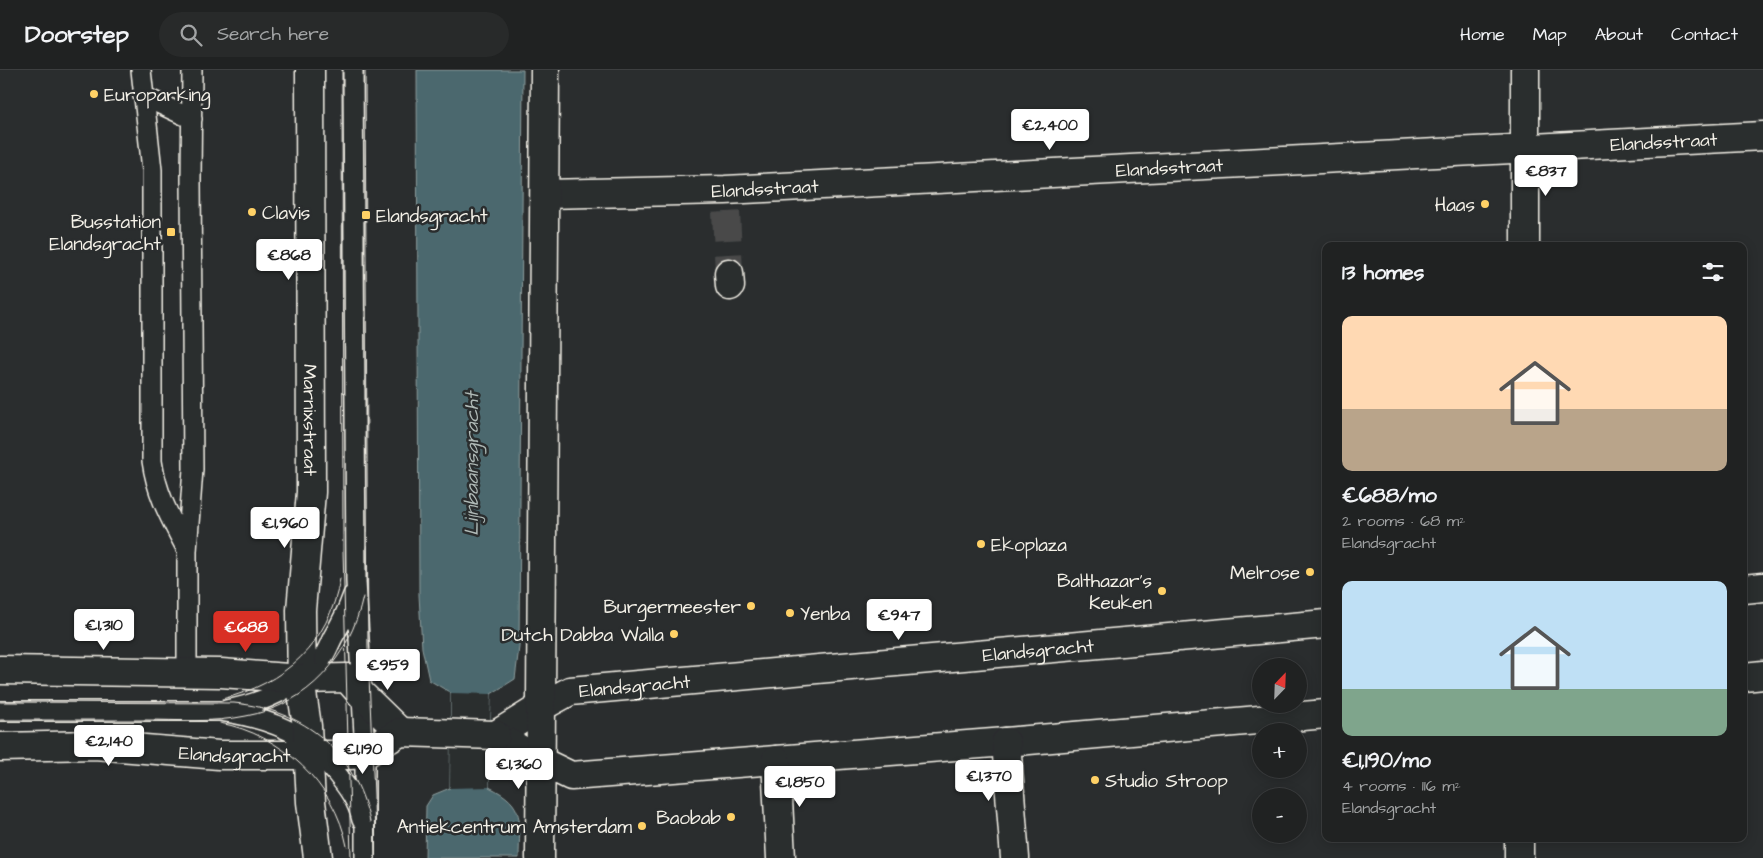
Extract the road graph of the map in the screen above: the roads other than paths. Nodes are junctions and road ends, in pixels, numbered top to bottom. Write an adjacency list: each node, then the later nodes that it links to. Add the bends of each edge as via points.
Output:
1 (141, 70): 7 (lane)
2 (192, 70): 8 (lane)
3 (310, 70): 22 (street, Marnixstraat, via 311,492 301,610)
4 (353, 70): 14 (lane)
5 (546, 70): 11 (street)
6 (1525, 70): 10 (street)
7 (143, 96): 8 (lane); 13 (lane, via 152,170 152,461 162,501)
8 (192, 119): 13 (lane, via 193,452)
9 (1763, 136): 10 (street, Elandsstraat)
10 (1526, 147): 11 (street, Elandsstraat, via 725,201); 12 (street)
11 (545, 194): 24 (street)
12 (1524, 242)
13 (187, 552): 19 (lane)
14 (356, 580): 22 (lane, Elandsgracht, via 346,616 321,660); 23 (lane)
15 (1763, 587): 16 (street)
16 (1747, 588)
17 (1322, 624): 24 (street, Elandsgracht, via 570,691)
18 (0, 670): 19 (street)
19 (187, 673): 22 (street)
20 (1763, 675): 21 (street)
21 (1747, 677)
22 (302, 679): 23 (street, via 347,678); 26 (lane, Elandsgracht, via 273,696); 32 (street, Marnixstraat)
23 (362, 696): 28 (street); 33 (lane)
24 (541, 707): 29 (street, Elandsgracht); 35 (street)
25 (0, 711): 26 (lane, Elandsgracht)
26 (220, 712): 32 (lane, Elandsgracht, via 276,724)
27 (1322, 714): 30 (street)
28 (400, 732): 29 (street); 33 (street)
29 (496, 735): 35 (street)
30 (1006, 742): 34 (street); 42 (street)
31 (0, 747): 32 (street, Elandsgracht, via 95,744 219,755)
32 (312, 750): 33 (street, Elandsgracht); 36 (lane, Elandsgracht, via 354,798 360,808); 38 (street, Marnixstraat, via 311,802)
33 (365, 754): 36 (lane)
34 (776, 760): 35 (street, via 571,776); 41 (street)
35 (540, 761): 40 (street)
36 (365, 836): 39 (lane)
37 (1519, 842): 43 (street)
38 (318, 858)
39 (365, 858)
40 (540, 858)
41 (781, 858)
42 (1015, 858)
43 (1520, 858)

